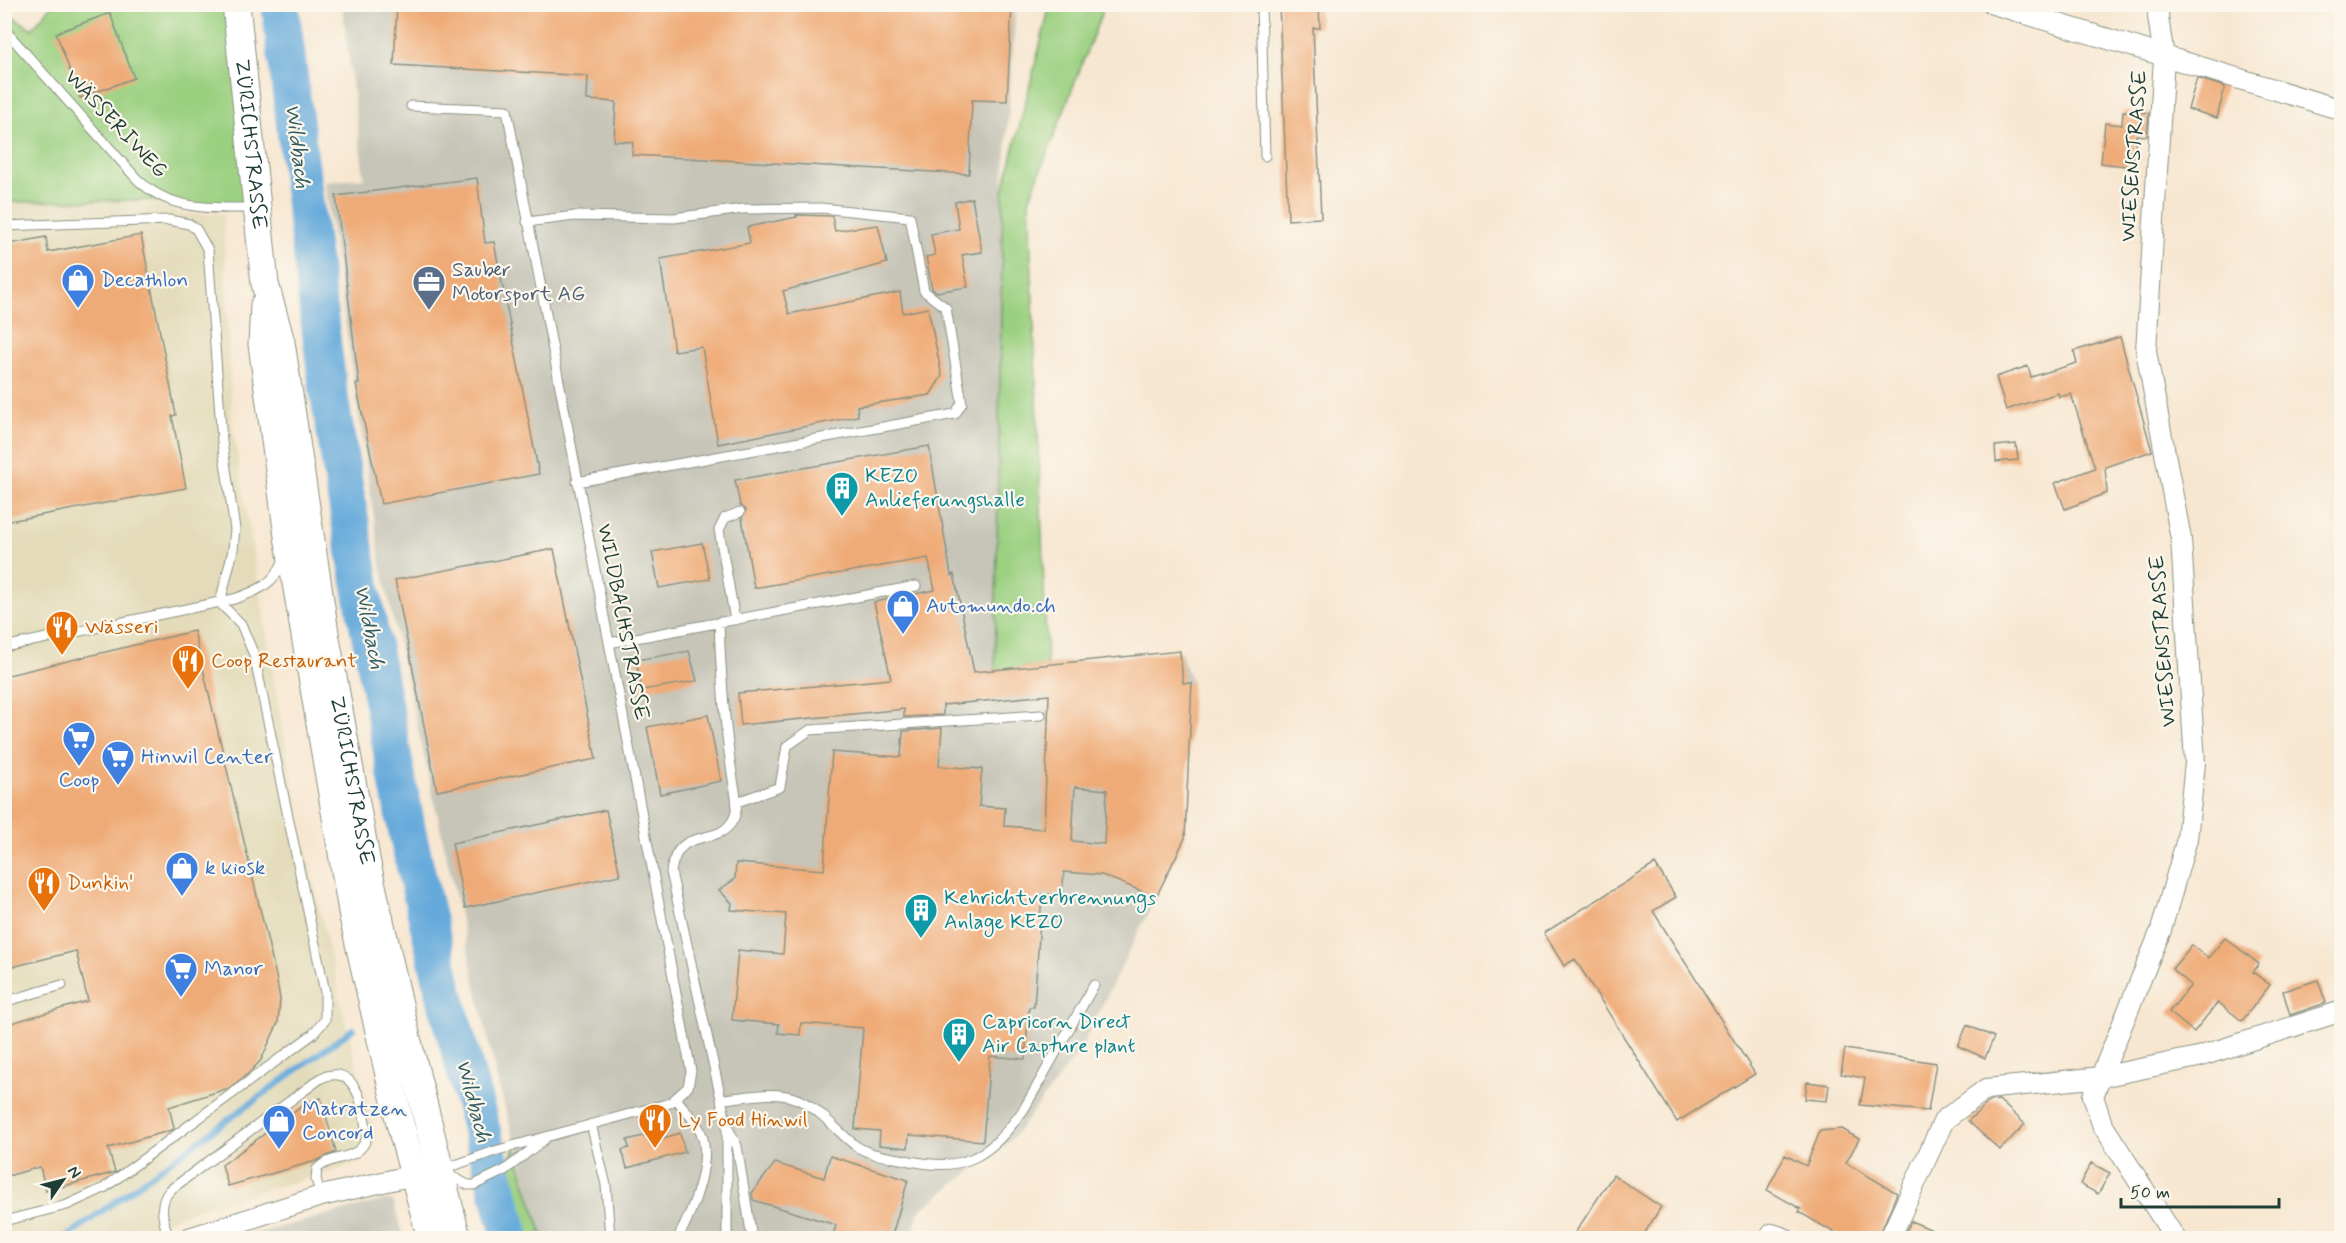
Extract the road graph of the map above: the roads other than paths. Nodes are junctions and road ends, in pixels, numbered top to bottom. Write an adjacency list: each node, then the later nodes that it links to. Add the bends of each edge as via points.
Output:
1 (236, 4): 10 (main road, ZÜRICHSTRASSE)
2 (1261, 4): 9 (lane)
3 (1993, 4): 6 (street)
4 (2159, 4): 6 (street, WIESENSTRASSE)
5 (4, 29): 10 (lane, WÄSSERIWEG, via 152,192 167,201 194,208)
6 (2164, 57): 8 (street); 29 (street, WIESENSTRASSE, via 2146,351 2181,539 2196,763 2187,839 2161,930)
7 (411, 106): 11 (lane, WILDBACHSTRASSE, via 507,110)
8 (2342, 110)
9 (1265, 156)
10 (255, 208): 13 (main road, ZÜRICHSTRASSE)
11 (527, 222): 14 (lane, WILDBACHSTRASSE); 14 (lane, via 575,216 674,218 743,209 810,208 910,217 924,291 946,308 962,403 955,414)
12 (4, 226): 18 (lane, via 169,220 189,224 206,242 222,442 235,529)
13 (265, 284): 16 (main road, ZÜRICHSTRASSE, via 262,345); 35 (main road, ZÜRICHSTRASSE, via 281,342 326,633)
14 (578, 482): 21 (lane, WILDBACHSTRASSE)
15 (740, 512): 19 (lane, via 725,518 719,530)
16 (288, 536): 18 (lane, via 283,562 271,582); 35 (main road, ZÜRICHSTRASSE, via 353,917)
17 (916, 586): 19 (lane)
18 (220, 603): 22 (lane); 37 (lane, via 241,624 254,655 325,992 325,1020 313,1034 104,1188 57,1208)
19 (735, 620): 20 (lane)
20 (719, 622): 21 (lane); 24 (lane, via 723,717)
21 (609, 643): 31 (lane, WILDBACHSTRASSE, via 690,1064 688,1087)
22 (4, 647)
23 (1041, 715): 24 (lane, via 810,730 786,746 780,787)
24 (737, 802): 30 (lane, via 728,827 682,845 670,872)
25 (1094, 985): 30 (lane, via 1011,1127 986,1152 958,1163 934,1166 870,1153 795,1098)
26 (62, 986): 27 (lane)
27 (4, 1002)
28 (2342, 1011): 29 (street, via 2198,1057)
29 (2101, 1077): 48 (street, via 1986,1089 1944,1120); 49 (street, WIESENSTRASSE, via 2093,1096 2102,1124)
30 (721, 1099): 33 (lane)
31 (676, 1100): 32 (lane); 43 (lane, via 701,1131 705,1154 696,1195)
32 (591, 1124): 34 (lane); 42 (lane, via 606,1185)
33 (727, 1126): 44 (lane); 45 (lane, via 737,1146)
34 (549, 1136): 35 (lane); 35 (lane, via 505,1170 474,1185)
35 (426, 1173): 36 (street); 40 (main road, ZÜRICHSTRASSE); 41 (main road, ZÜRICHSTRASSE)
36 (321, 1196): 38 (lane, via 317,1170 323,1164 355,1154 367,1137 356,1089 347,1077 336,1073 321,1078 170,1190 161,1208); 39 (street)
37 (4, 1221)
38 (168, 1239)
39 (189, 1239)
40 (431, 1239)
41 (457, 1239)
42 (610, 1239)
43 (678, 1239)
44 (727, 1239)
45 (752, 1239)
46 (1769, 1239): 47 (street, via 1772,1234)
47 (1784, 1239)
48 (1890, 1239)
49 (2175, 1239)

